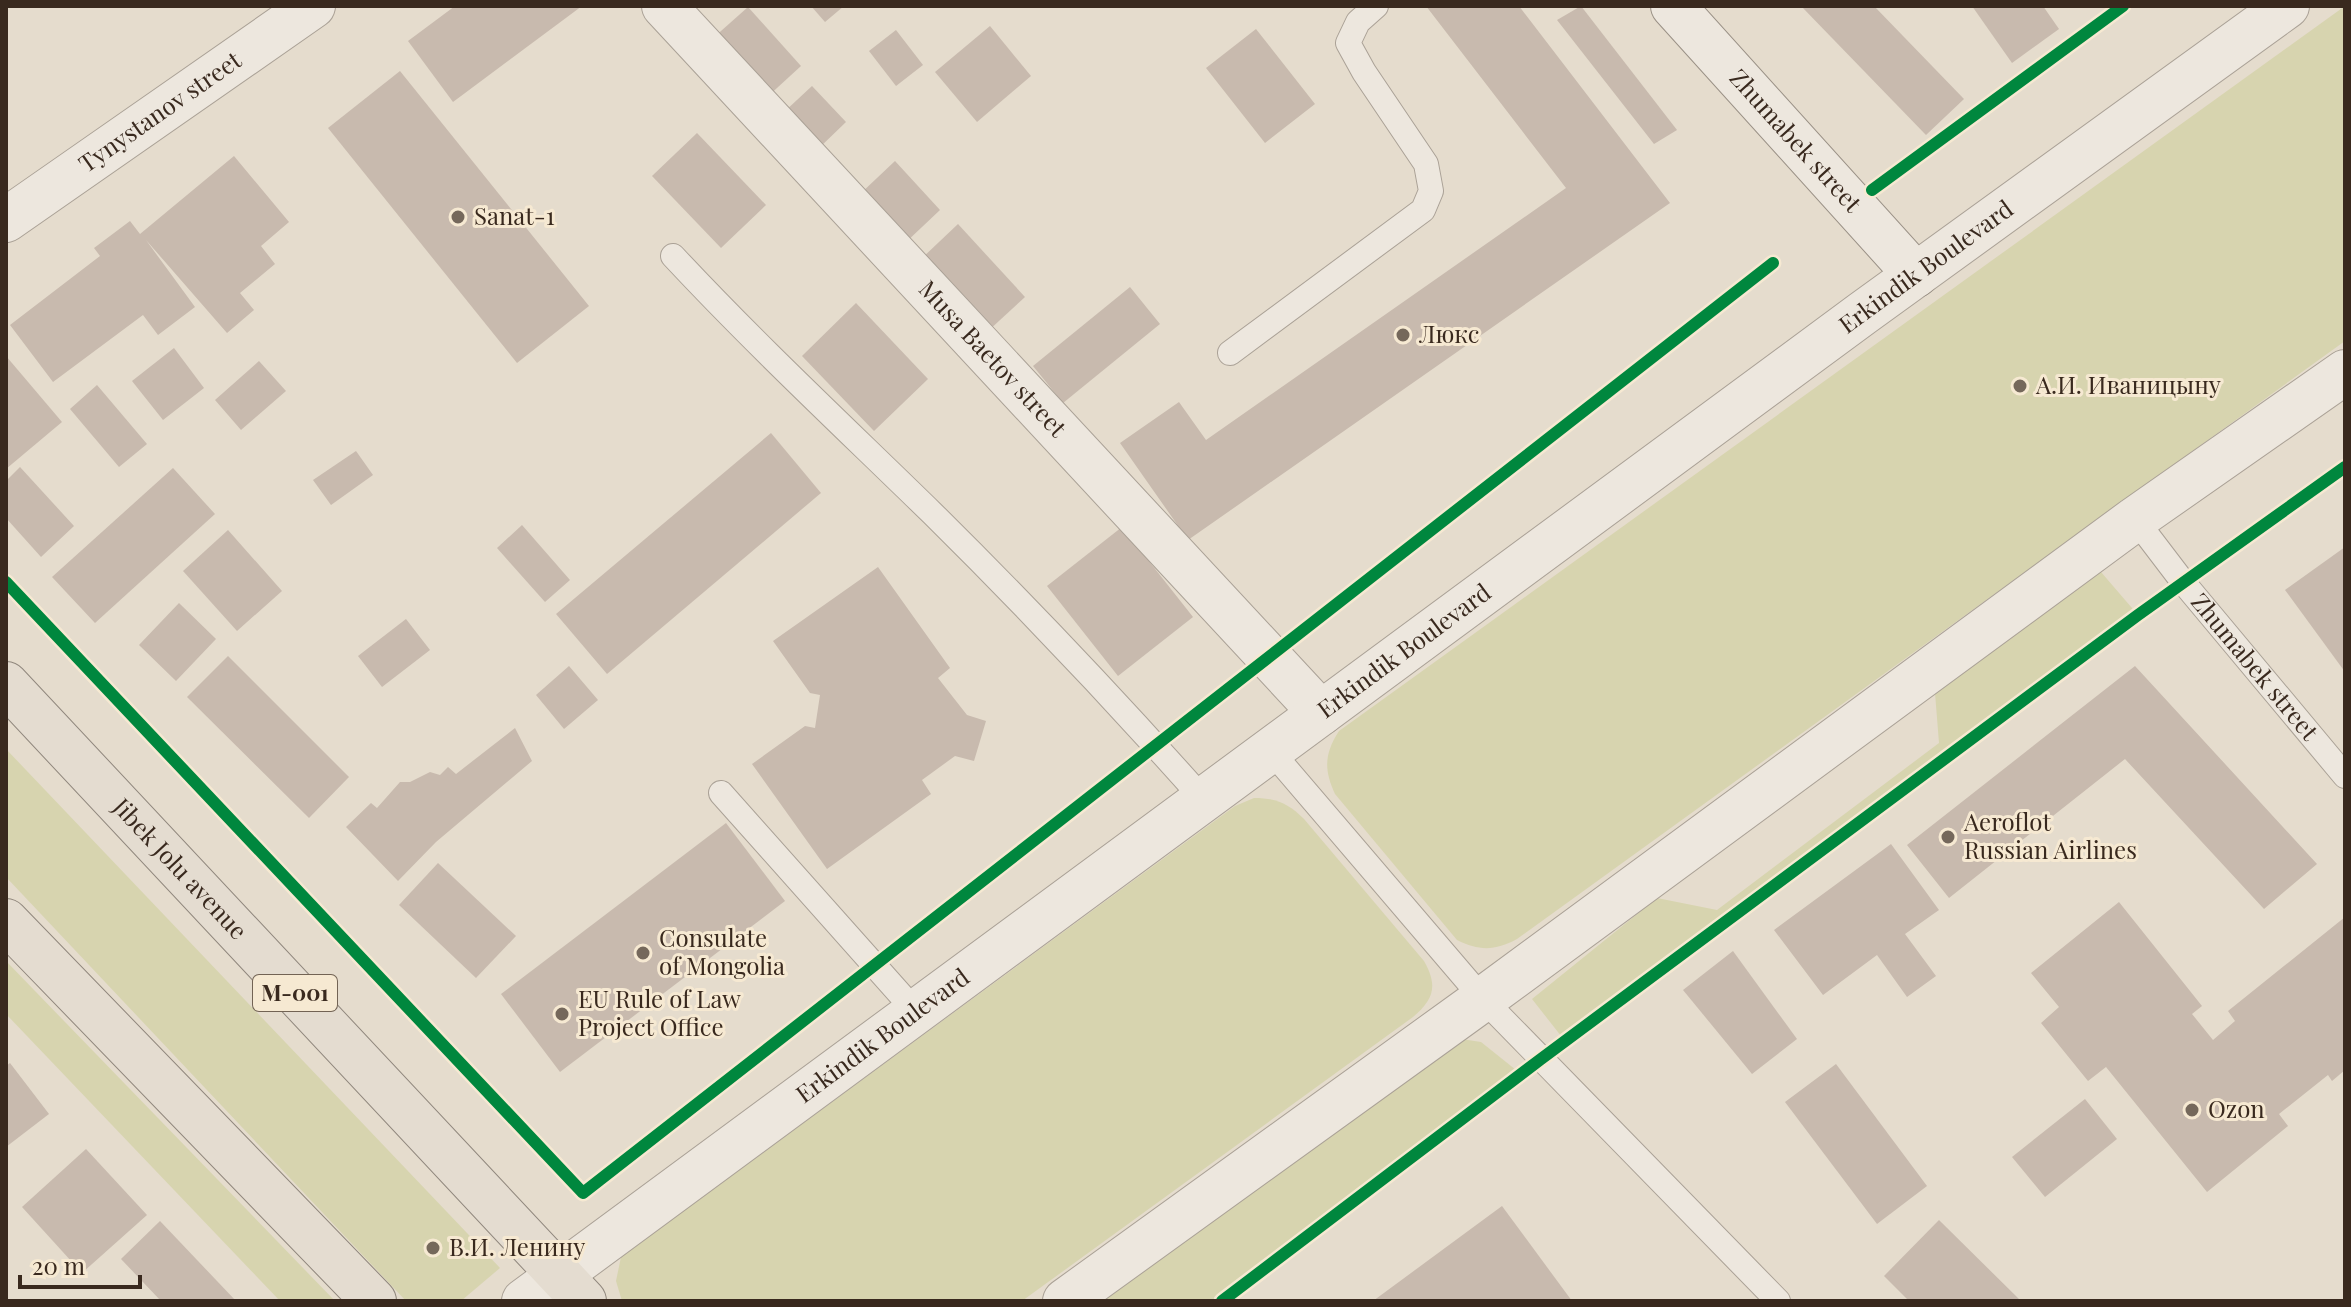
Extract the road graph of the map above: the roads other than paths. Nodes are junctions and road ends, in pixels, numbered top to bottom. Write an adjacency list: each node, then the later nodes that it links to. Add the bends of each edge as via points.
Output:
1 (313, 6): 6 (street, Tynystanov street)
2 (664, 6): 13 (street, Musa Baetov street)
3 (1376, 6): 9 (lane, via 1358,22 1348,43 1426,164 1431,191 1423,210)
4 (1673, 6): 8 (street, Zhumabek street)
5 (2287, 6): 8 (street, Erkindik Boulevard)
6 (6, 220)
7 (673, 256): 17 (lane, via 1122,707)
8 (1916, 275): 13 (street, Erkindik Boulevard)
9 (1230, 353)
10 (2345, 372): 11 (street)
11 (2135, 519): 15 (lane, Zhumabek street); 19 (street)
12 (6, 684): 21 (main road, Jibek Jolu avenue / М-001)
13 (1321, 713): 14 (street, Erkindik Boulevard)
14 (1271, 751): 17 (street, Erkindik Boulevard); 19 (lane)
15 (2345, 776)
16 (721, 793): 20 (lane)
17 (1204, 800): 20 (street, Erkindik Boulevard)
18 (6, 921): 22 (main road)
19 (1483, 999): 24 (street); 25 (lane)
20 (916, 1012): 21 (street, Erkindik Boulevard)
21 (572, 1288): 23 (street, Erkindik Boulevard)
22 (374, 1301)
23 (524, 1301)
24 (1065, 1301)
25 (1778, 1301)

